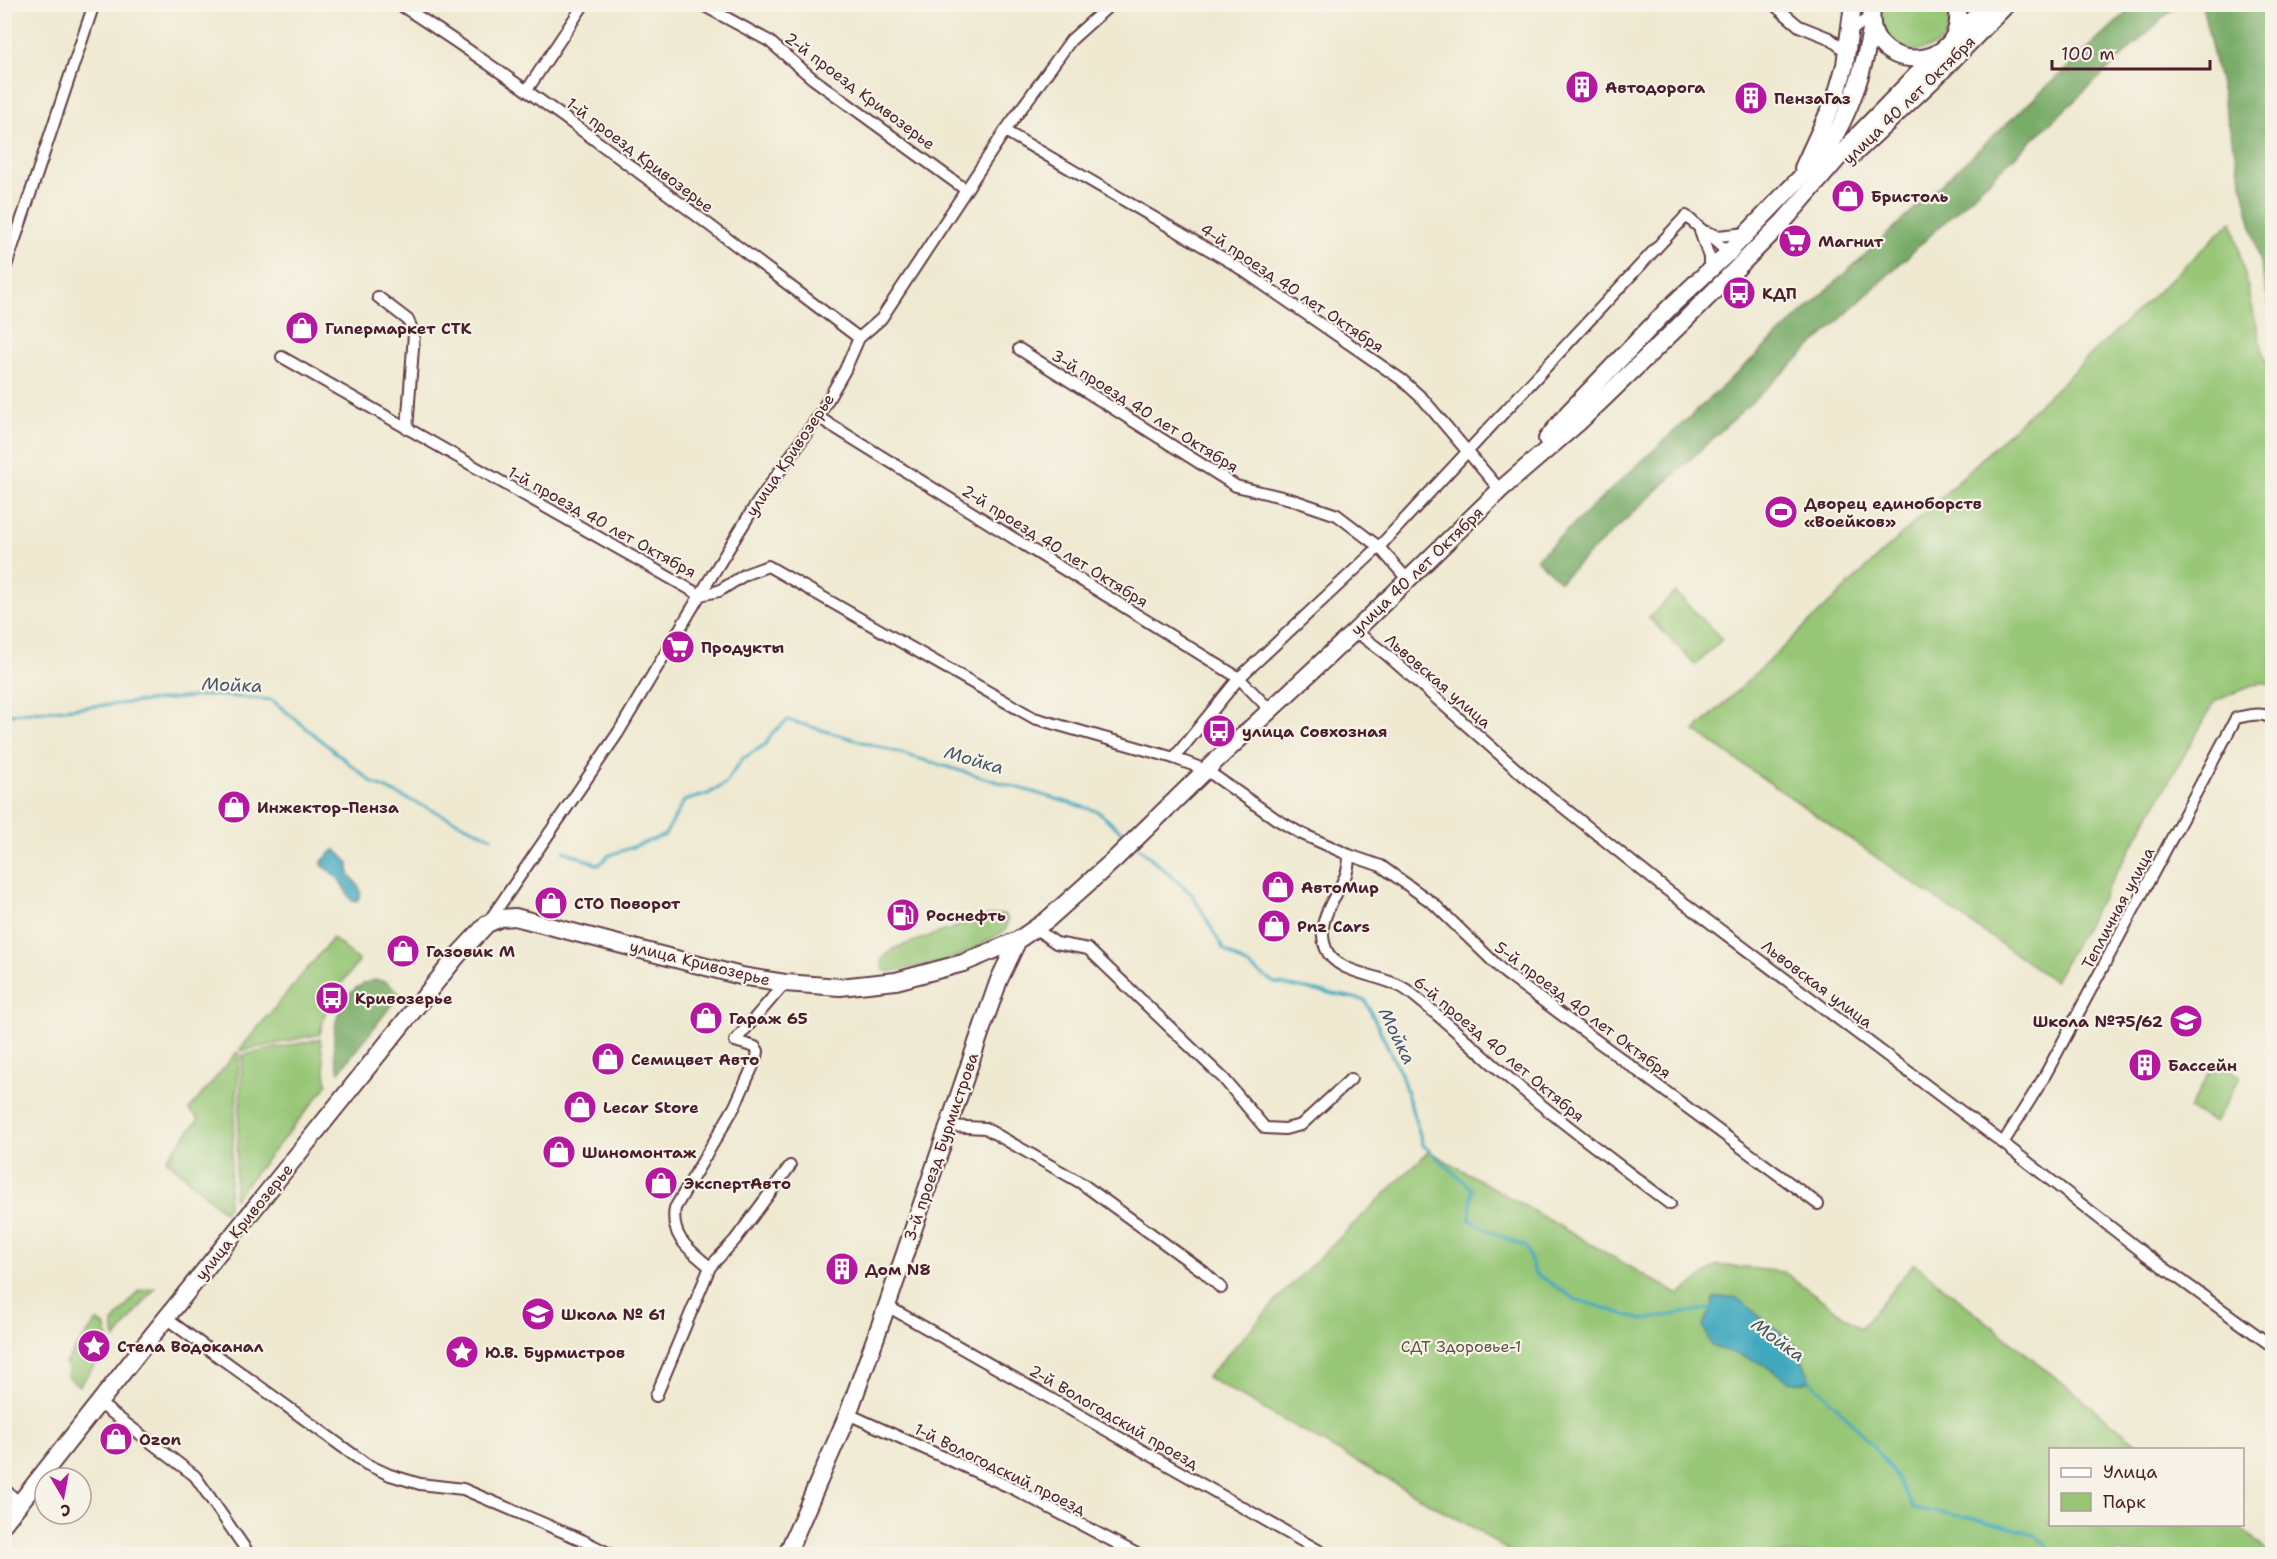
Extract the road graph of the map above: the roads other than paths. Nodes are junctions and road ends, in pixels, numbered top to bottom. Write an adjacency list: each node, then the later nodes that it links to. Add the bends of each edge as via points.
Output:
1 (94, 4): 24 (street)
2 (399, 4): 16 (street, 1-й проезд Кривозерье)
3 (584, 4): 16 (street)
4 (701, 4): 19 (street, 2-й проезд Кривозерье, via 769,41 812,78)
5 (1112, 4): 17 (street, улица Кривозерье, via 1071,40)
6 (1773, 4): 13 (street, via 1798,26)
7 (1853, 4): 12 (main road)
8 (1957, 4): 14 (main road, улица 40 лет Октября, via 1959,20)
9 (1988, 4): 14 (main road, улица 40 лет Октября)
10 (2007, 4): 18 (main road, улица 40 лет Октября, via 1840,167)
11 (1872, 11): 12 (street); 14 (main road, улица 40 лет Октября, via 1882,45 1894,54 1917,60); 18 (main road, улица 40 лет Октября, via 1859,82 1845,116)
12 (1849, 34): 13 (street); 15 (main road)
13 (1829, 38): 15 (street)
14 (1945, 47): 18 (main road, улица 40 лет Октября)
15 (1847, 52): 18 (main road, via 1836,96)
16 (527, 90): 26 (street, 1-й проезд Кривозерье)
17 (1005, 131): 19 (street, улица Кривозерье); 31 (street, 4-й проезд 40 лет Октября, via 1233,263 1402,380)
18 (1802, 187): 21 (main road, улица 40 лет Октября); 22 (main road, улица 40 лет Октября, via 1783,222)
19 (966, 190): 26 (street, улица Кривозерье, via 881,319)
20 (1699, 228): 21 (street, via 1718,236); 22 (street); 23 (street, via 1707,248); 31 (street, via 1686,216)
21 (1747, 233): 22 (main road, улица 40 лет Октября)
22 (1734, 259): 23 (main road); 32 (main road, улица 40 лет Октября, via 1578,423)
23 (1709, 270): 32 (main road, via 1568,413)
24 (4, 272)
25 (378, 297): 30 (street, via 408,320 414,334)
26 (859, 338): 29 (street, улица Кривозерье)
27 (1019, 349): 34 (street, 3-й проезд 40 лет Октября, via 1236,486 1337,515)
28 (282, 357): 30 (street, 1-й проезд 40 лет Октября)
29 (818, 417): 36 (street, улица Кривозерье, via 753,509); 38 (street, 2-й проезд 40 лет Октября)
30 (407, 429): 36 (street, 1-й проезд 40 лет Октября)
31 (1468, 451): 33 (street, 4-й проезд 40 лет Октября); 34 (street)
32 (1521, 470): 33 (main road, улица 40 лет Октября)
33 (1500, 490): 35 (main road, улица 40 лет Октября)
34 (1379, 547): 35 (street, 3-й проезд 40 лет Октября); 38 (street)
35 (1408, 580): 37 (main road, улица 40 лет Октября)
36 (700, 595): 41 (street, 1-й проезд 40 лет Октября, via 719,591 768,566 1034,718); 44 (street, улица Кривозерье, via 618,733)
37 (1355, 631): 39 (main road, улица 40 лет Октября); 50 (street, Львовская улица, via 1388,655 1523,775 1663,886)
38 (1239, 678): 39 (street, 2-й проезд 40 лет Октября); 41 (street)
39 (1270, 710): 42 (main road, улица 40 лет Октября)
40 (2272, 719): 50 (street, Тепличная улица, via 2256,714 2236,718 2043,1079)
41 (1174, 758): 42 (street, 5-й проезд 40 лет Октября)
42 (1206, 770): 43 (street, 5-й проезд 40 лет Октября, via 1276,819); 45 (main road, улица 40 лет Октября)
43 (1349, 855): 52 (street, 6-й проезд 40 лет Октября, via 1345,878 1328,905 1323,924 1323,942 1330,957 1344,967 1394,983 1409,992 1528,1094); 53 (street, 5-й проезд 40 лет Октября, via 1381,866 1428,899 1504,973)
44 (488, 924): 47 (main road, улица Кривозерье, via 515,917 741,976); 57 (main road, улица Кривозерье, via 435,983)
45 (1036, 929): 46 (main road, улица 40 лет Октября); 48 (street, via 1056,943 1088,949 1224,1079 1265,1128 1301,1125)
46 (1018, 940): 47 (main road, улица Кривозерье, via 963,963 896,981 840,987); 49 (main road, 3-й проезд Бурмистрова, via 999,980)
47 (785, 983): 54 (street, via 735,1041 755,1047 758,1054 735,1106 675,1209 679,1239)
48 (1351, 1079)
49 (948, 1126): 55 (street, via 985,1128 1081,1183); 56 (main road, 3-й проезд Бурмистрова)
50 (2004, 1143): 58 (street, Львовская улица, via 2145,1254)
51 (790, 1166): 54 (street)
52 (1670, 1204)
53 (1818, 1204)
54 (710, 1267): 59 (street)
55 (1221, 1288)
56 (887, 1306): 61 (main road, 3-й проезд Бурмистрова); 69 (street, 2-й Вологодский проезд)
57 (167, 1319): 60 (main road, улица Кривозерье); 66 (street, via 366,1464 420,1484 463,1490)
58 (2272, 1346)
59 (656, 1396)
60 (99, 1403): 63 (main road, улица Кривозерье); 65 (street, via 195,1476)
61 (848, 1414): 67 (main road, 3-й проезд Бурмистрова); 68 (street, 1-й Вологодский проезд, via 1014,1489)
62 (4, 1489): 63 (street)
63 (20, 1503): 64 (main road, улица Кривозерье)
64 (4, 1523)
65 (249, 1554)
66 (610, 1554)
67 (788, 1554)
68 (1137, 1554)
69 (1325, 1554)

